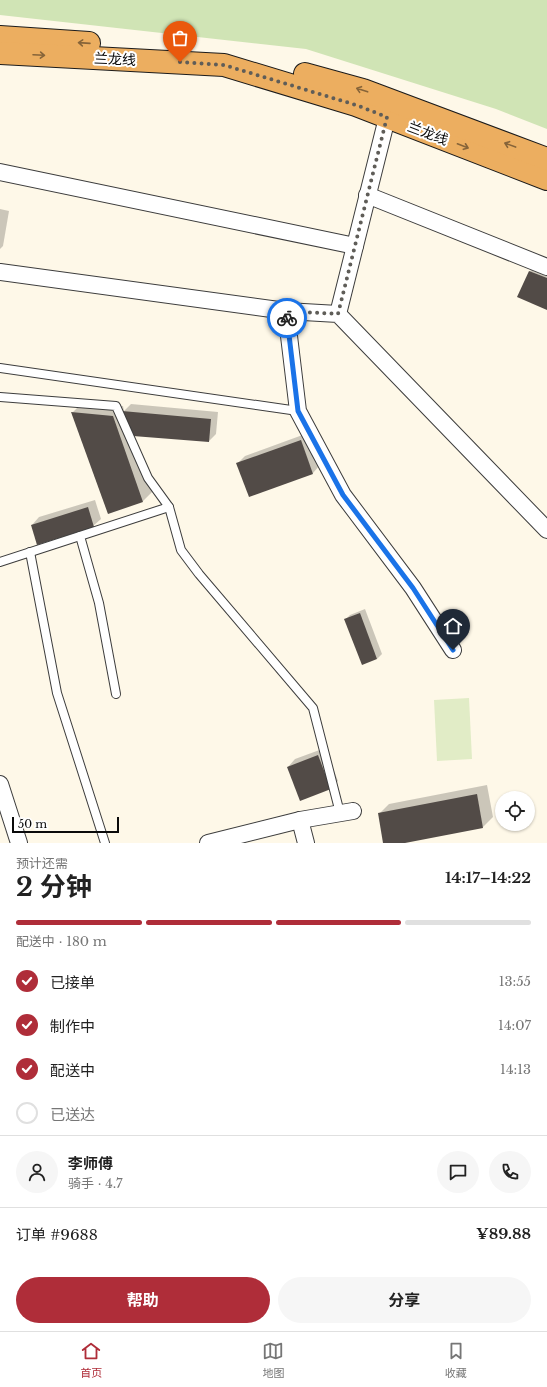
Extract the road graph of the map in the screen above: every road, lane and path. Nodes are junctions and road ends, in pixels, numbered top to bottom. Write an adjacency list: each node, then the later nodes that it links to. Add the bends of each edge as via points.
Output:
1 (0, 37): 3 (highway, 兰龙线, one-way to 1, via 363,90 228,53)
2 (0, 53): 3 (highway, 兰龙线, one-way to 3, via 224,65 356,105)
3 (389, 109): 4 (highway, 兰龙线, one-way to 3); 6 (highway, 兰龙线, one-way to 6); 7 (street)
4 (547, 159)
5 (0, 172): 8 (street)
6 (547, 179)
7 (368, 195): 8 (street); 9 (street)
8 (355, 246): 12 (street)
9 (547, 267)
10 (0, 272): 11 (street)
11 (286, 311): 12 (street); 15 (street)
12 (338, 314): 17 (street)
13 (0, 368): 15 (lane)
14 (0, 397): 16 (lane, via 116,406 148,478)
15 (298, 411): 21 (street, via 343,495 413,588)
16 (169, 507): 18 (lane); 24 (lane, via 181,550 313,708)
17 (547, 530)
18 (80, 536): 19 (lane); 22 (lane, via 99,603)
19 (30, 552): 20 (lane); 27 (lane, via 57,693)
20 (0, 562)
21 (453, 650)
22 (116, 694)
23 (0, 784): 26 (street)
24 (347, 812): 25 (street)
25 (300, 820): 28 (street); 29 (street)
26 (19, 843)
27 (105, 843)
28 (208, 843)
29 (306, 843)

